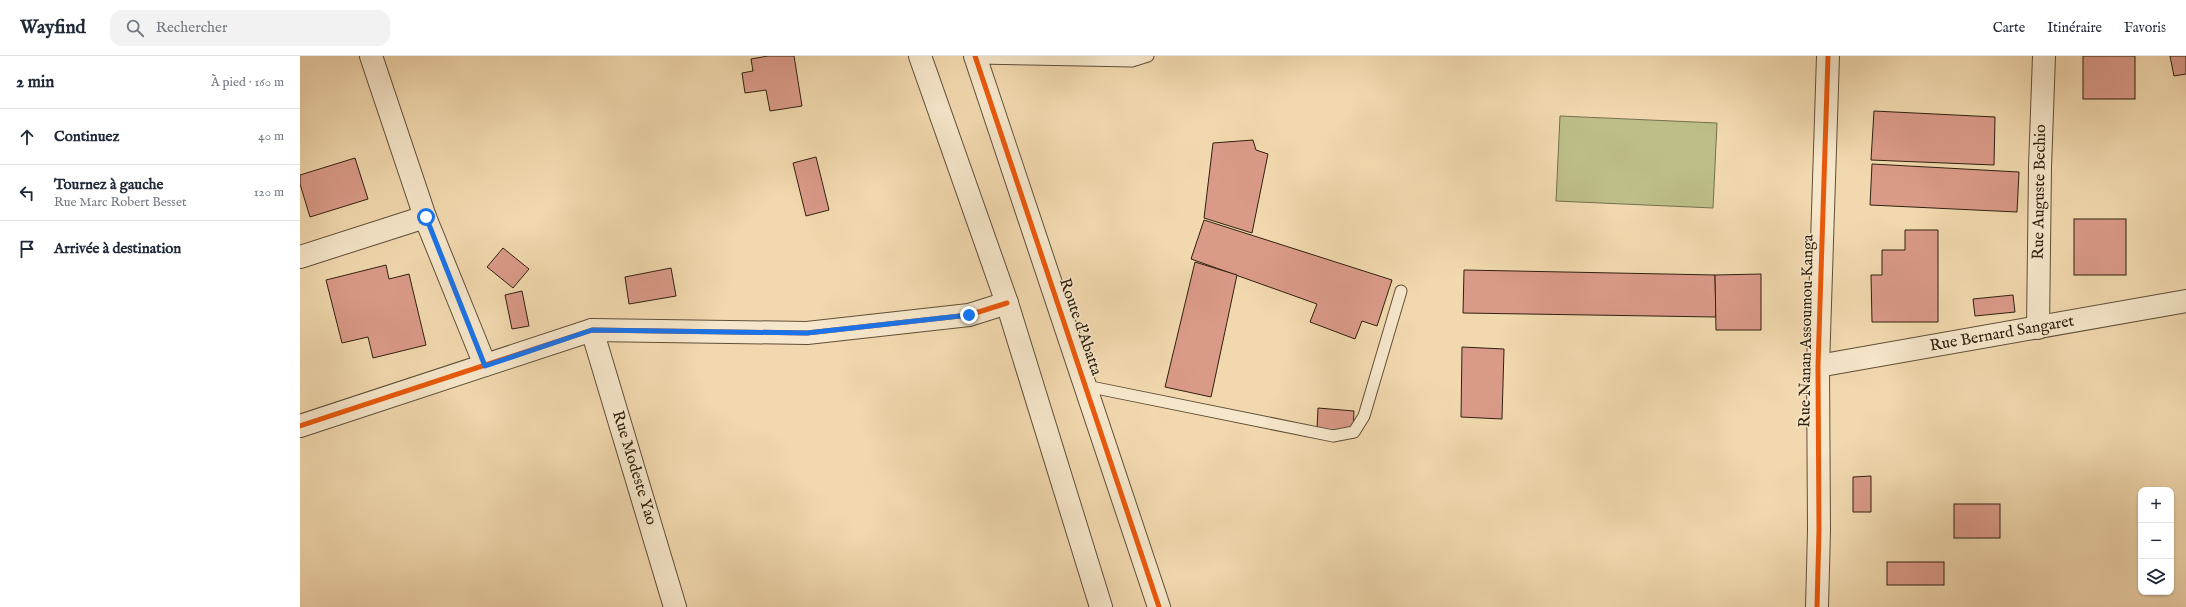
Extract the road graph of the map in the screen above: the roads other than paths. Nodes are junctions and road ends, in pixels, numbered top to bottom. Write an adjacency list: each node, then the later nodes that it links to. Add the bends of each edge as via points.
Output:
1 (371, 56): 7 (street)
2 (920, 56): 11 (street)
3 (1148, 56): 6 (lane, via 1132,61)
4 (1828, 56): 15 (street, Rue Nanan Assoumou Kanga)
5 (2044, 56): 12 (street, Rue Auguste Bechio)
6 (975, 57): 16 (street, Route d'Abatta)
7 (426, 217): 8 (street); 14 (street)
8 (300, 257)
9 (1401, 291): 16 (lane, via 1364,416 1354,432 1333,436)
10 (2186, 301): 12 (street, Rue Bernard Sangaret)
11 (1007, 303): 13 (street, via 969,315 807,333); 19 (street)
12 (2038, 328): 15 (street, Rue Bernard Sangaret)
13 (592, 330): 14 (street); 18 (street, Rue Modeste Yao)
14 (485, 366): 17 (street)
15 (1818, 366): 21 (street, Rue Nanan Assoumou Kanga)
16 (1086, 386): 20 (street, Route d'Abatta)
17 (300, 426)
18 (675, 607)
19 (1101, 607)
20 (1159, 607)
21 (1817, 607)

